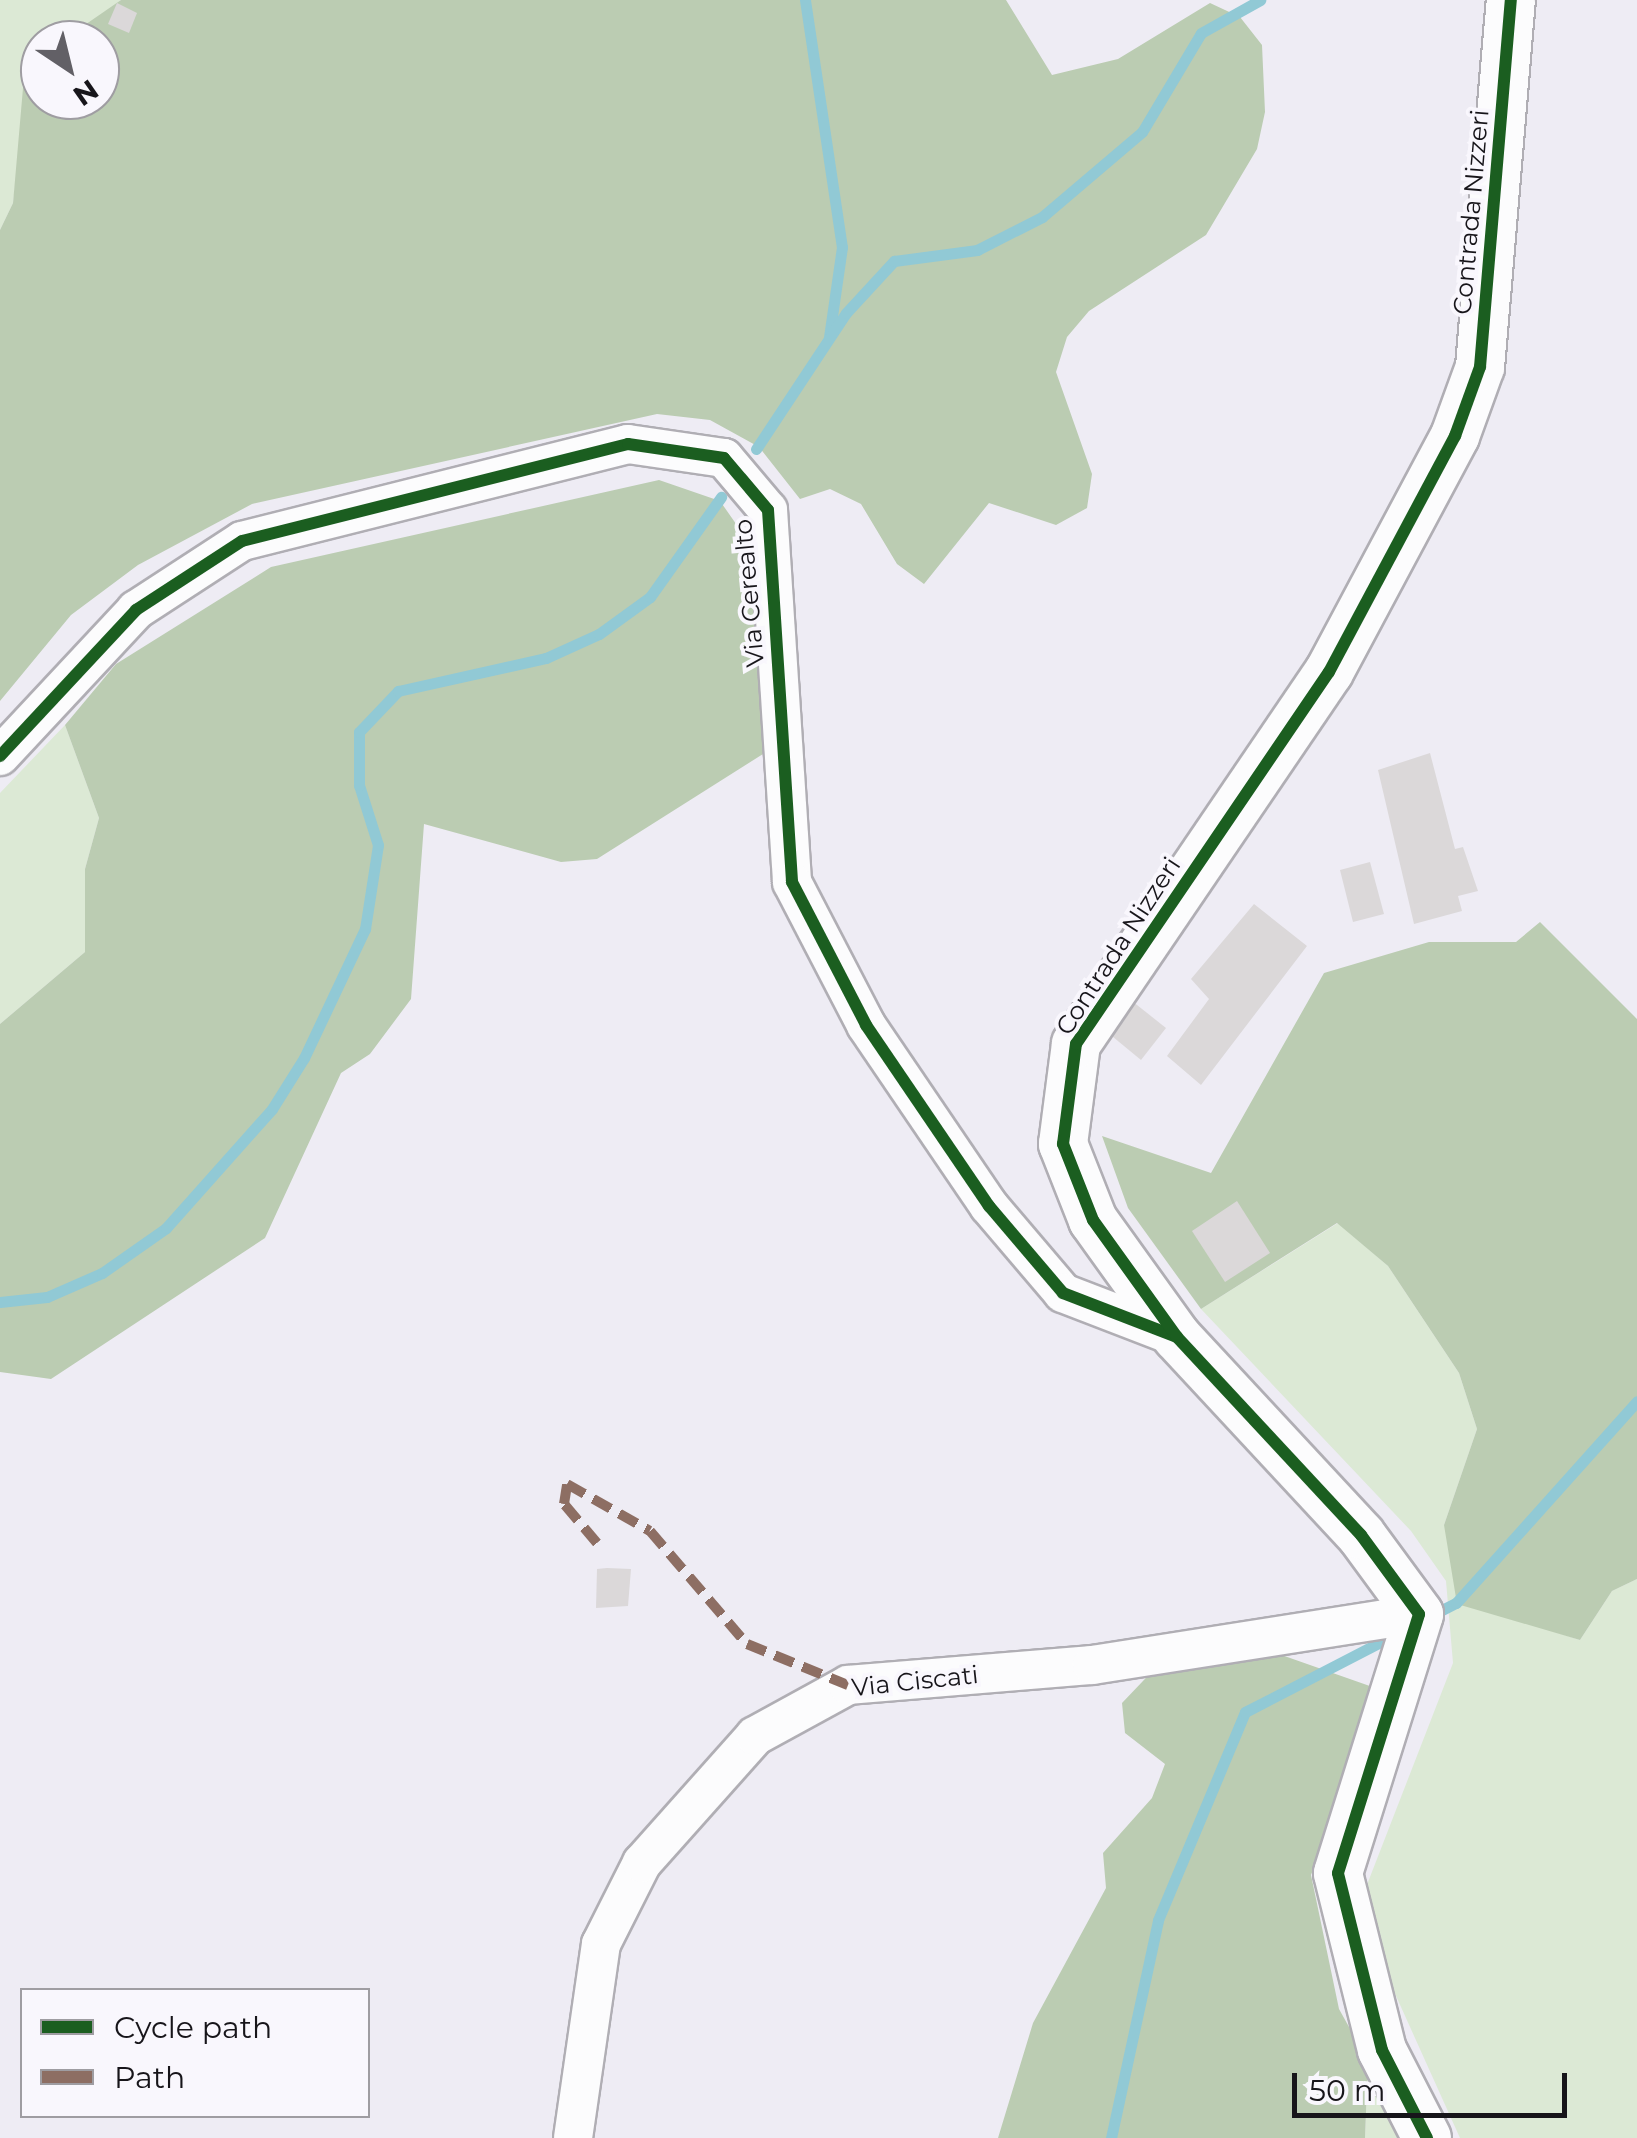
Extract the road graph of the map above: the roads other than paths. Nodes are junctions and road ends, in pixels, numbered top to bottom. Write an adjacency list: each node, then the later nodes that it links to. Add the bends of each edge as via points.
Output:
1 (1511, 0): 3 (street, Contrada Nizzeri, via 1480,367 1455,436 1330,672 1076,1044 1064,1144 1093,1220)
2 (0, 756): 3 (street, Via Cerealto, via 136,610 242,541 628,444 724,458 768,510 792,882 858,1009 989,1206 1063,1293)
3 (1177, 1337): 4 (street, Contrada Nizzeri)
4 (1415, 1622): 5 (street, Via Ciscati, via 1092,1664 848,1685 755,1736 642,1863 601,1944); 6 (street, via 1338,1874 1382,2050)
5 (573, 2138)
6 (1427, 2138)

